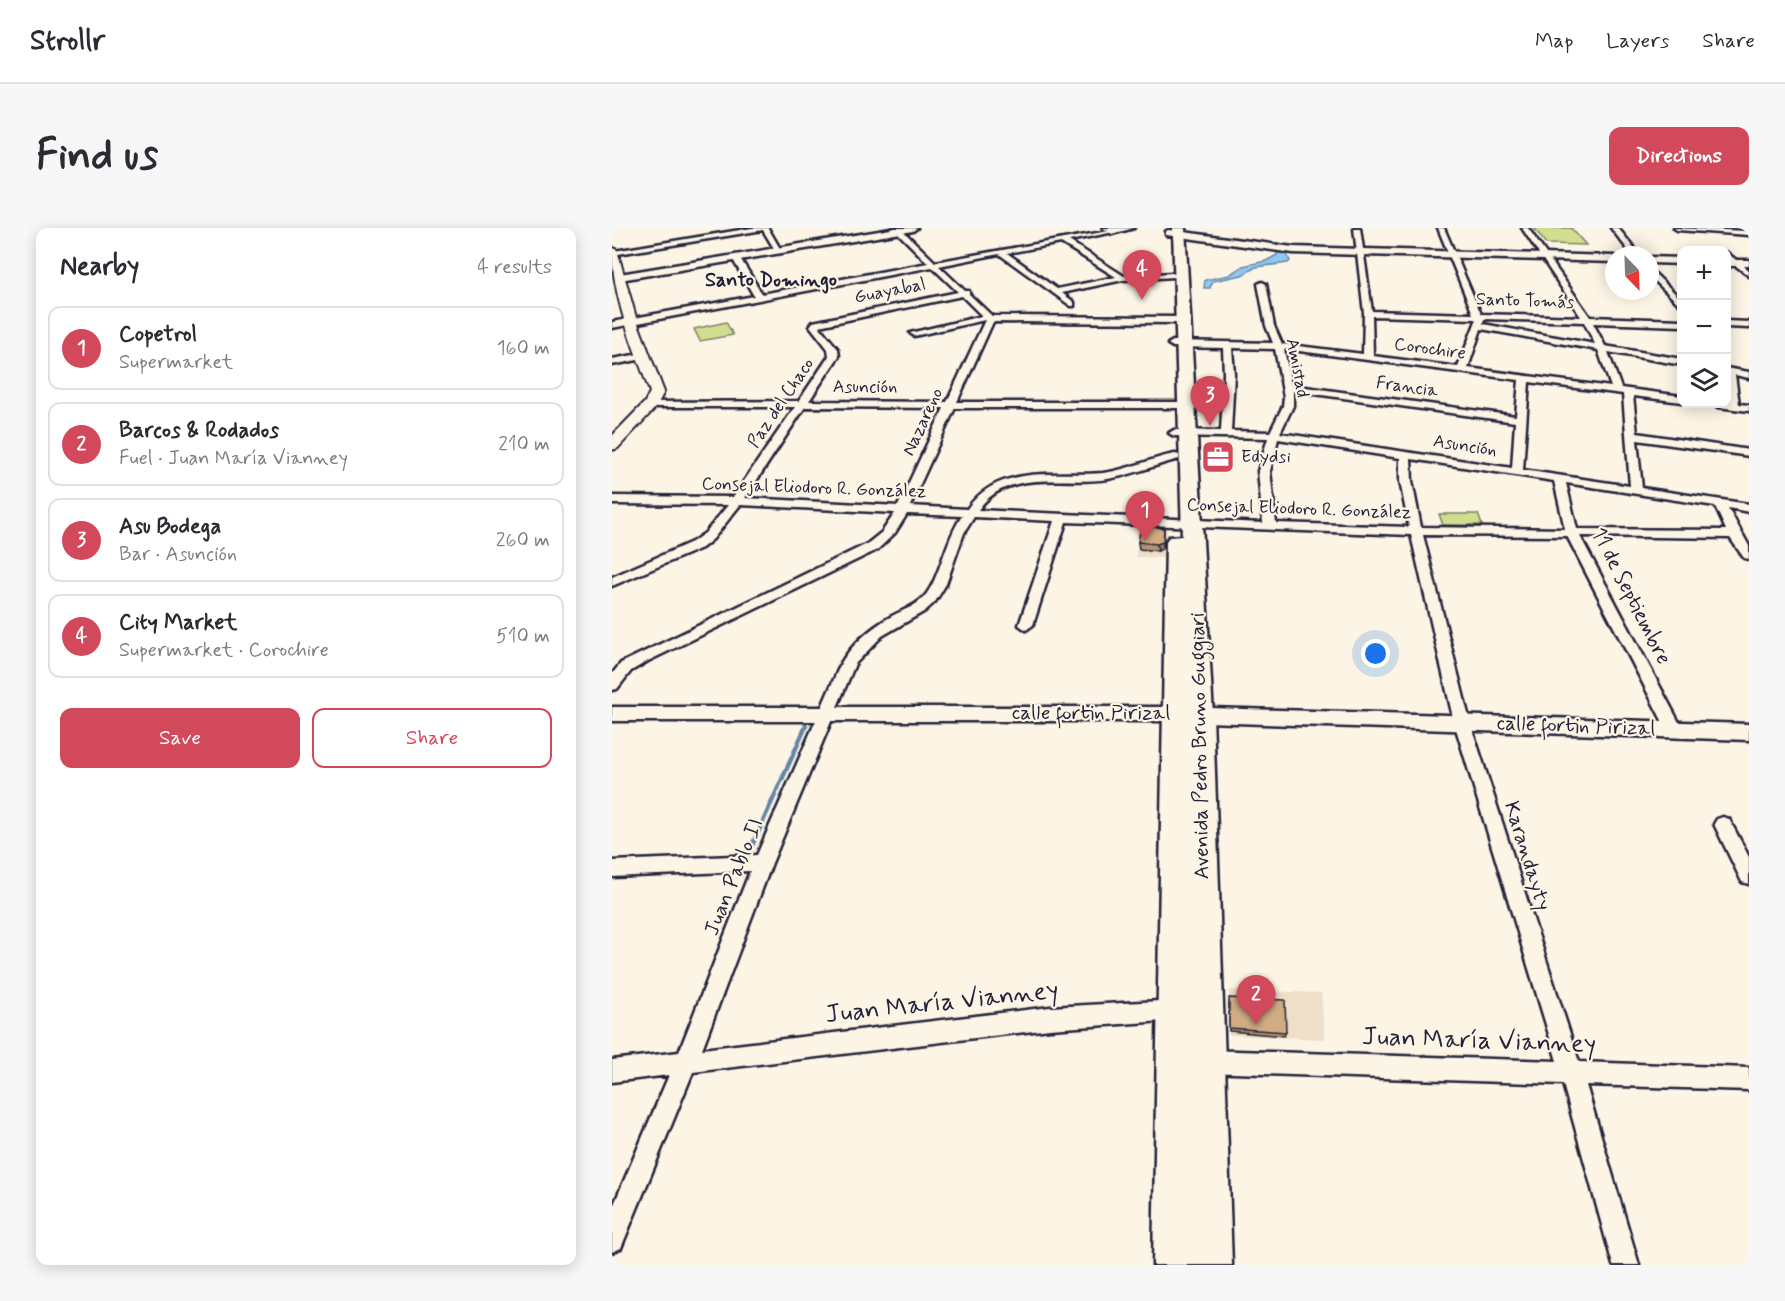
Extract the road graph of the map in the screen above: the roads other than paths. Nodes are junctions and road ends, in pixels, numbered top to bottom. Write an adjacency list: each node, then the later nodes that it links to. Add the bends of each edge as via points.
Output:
1 (765, 228): 17 (street); 18 (street, via 678,238)
2 (913, 228): 9 (street)
3 (1130, 228): 10 (street)
4 (1357, 228): 19 (street)
5 (1441, 228): 21 (street)
6 (1525, 228): 23 (street)
7 (1614, 228): 16 (street)
8 (1677, 228): 12 (street)
9 (897, 229): 17 (street); 29 (street)
10 (1110, 230): 15 (street)
11 (1174, 231): 19 (street, via 1269,248); 31 (main road, Avenida Pedro Bruno Guggiari); 51 (main road, Avenida Pedro Bruno Guggiari)
12 (1701, 231): 13 (street); 14 (street)
13 (1749, 233)
14 (1708, 237)
15 (1063, 241): 20 (street); 33 (street)
16 (1629, 246)
17 (779, 250): 22 (street)
18 (613, 252): 32 (main road)
19 (1360, 252): 21 (street); 41 (street)
20 (1002, 253): 29 (street); 36 (street)
21 (1451, 255): 23 (street); 46 (street)
22 (736, 258): 32 (street); 38 (street)
23 (1544, 258): 24 (street); 43 (street)
24 (1605, 259)
25 (1659, 260): 26 (street)
26 (1677, 261)
27 (1731, 263): 28 (street); 30 (street)
28 (1749, 263)
29 (935, 265): 37 (street); 38 (street)
30 (1749, 274)
31 (1172, 275): 33 (street); 51 (main road, Avenida Pedro Bruno Guggiari)
32 (616, 278): 44 (main road)
33 (1123, 278): 36 (street)
34 (1659, 281): 39 (street)
35 (1262, 284): 54 (street, Amistad, via 1270,326)
36 (1056, 292): 40 (street)
37 (966, 293): 42 (street); 45 (street, Guayabal)
38 (759, 297): 44 (street)
39 (1677, 300)
40 (1071, 304)
41 (1368, 312): 46 (street, Santo Tomás); 57 (street)
42 (989, 318): 51 (street, Corochire); 52 (street, Corochire); 68 (street, Nazareno)
43 (1587, 320): 46 (street, Santo Tomás); 47 (street, Santo Tomás); 55 (street)
44 (631, 321): 49 (street); 56 (main road)
45 (821, 321): 67 (street, Paz del Chaco, via 814,326 834,356)
46 (1479, 321): 55 (street); 60 (street)
47 (1677, 323)
48 (1731, 324): 50 (street)
49 (612, 325)
50 (1749, 325)
51 (1178, 332): 53 (street, Corochire); 73 (main road, Avenida Pedro Bruno Guggiari)
52 (914, 333)
53 (1227, 345): 54 (street, Corochire); 74 (street)
54 (1279, 346): 57 (street, Corochire); 63 (street, Amistad)
55 (1602, 348): 59 (street); 64 (street)
56 (645, 356): 58 (street); 66 (main road, via 657,392)
57 (1368, 357): 60 (street, Corochire)
58 (612, 362)
59 (1677, 362)
60 (1462, 370): 62 (street, Corochire)
61 (1736, 372): 70 (street)
62 (1524, 378): 64 (street, Corochire); 72 (street)
63 (1287, 387): 72 (street, Francia); 75 (street, Amistad, via 1288,406)
64 (1622, 391): 65 (street, Corochire); 76 (street)
65 (1677, 398)
66 (651, 404): 67 (street, Asunción); 77 (main road)
67 (800, 404): 68 (street, Asunción); 84 (street, Paz del Chaco)
68 (952, 405): 73 (street, Asunción); 87 (street, Nazareno)
69 (1731, 406): 70 (street)
70 (1734, 406): 71 (street)
71 (1749, 408)
72 (1522, 420): 80 (street)
73 (1179, 427): 74 (street, Asunción); 88 (street, Juan Pablo II, via 1106,476 1018,481 990,490); 90 (main road, Avenida Pedro Bruno Guggiari)
74 (1226, 434): 75 (street, Asunción)
75 (1274, 435): 79 (street, Asunción); 91 (street, Amistad, via 1263,471)
76 (1633, 436): 78 (street); 82 (street)
77 (612, 445)
78 (1749, 453)
79 (1405, 455): 80 (street, Asunción); 92 (street, Karandayty)
80 (1517, 472): 81 (street, Asunción)
81 (1559, 479): 82 (street, Asunción); 93 (street, 11 de Septiembre)
82 (1636, 491): 85 (street, Asunción)
83 (612, 500): 84 (street, Consejal Eliodoro R. González)
84 (737, 501): 87 (street, Consejal Eliodoro R. González); 96 (street, Paz del Chaco, via 697,545)
85 (1720, 504): 86 (street, Asunción); 94 (street)
86 (1749, 508)
87 (903, 509): 88 (street, Consejal Eliodoro R. González); 98 (street, Nazareno, via 893,528 872,548 643,657 626,667)
88 (971, 513): 89 (street, Consejal Eliodoro R. González); 99 (street, Juan Pablo II, via 951,545 930,599 866,640 848,663)
89 (1061, 518): 90 (street, Consejal Eliodoro R. González); 97 (street)
90 (1185, 524): 91 (street, Consejal Eliodoro R. González); 101 (main road, Avenida Pedro Bruno Guggiari)
91 (1270, 525): 92 (street, Consejal Eliodoro R. González)
92 (1416, 531): 93 (street, Consejal Eliodoro R. González); 102 (street, Karandayty)
93 (1572, 533): 94 (street, Consejal Eliodoro R. González); 103 (street, 11 de Septiembre)
94 (1734, 534): 95 (street)
95 (1749, 555)
96 (612, 582)
97 (1026, 625)
98 (612, 685)
99 (829, 712): 100 (street, calle fortin Pirizal); 101 (street, calle fortin Pirizal); 106 (street, Juan Pablo II)
100 (612, 714)
101 (1188, 714): 102 (street, calle fortin Pirizal); 109 (main road, Avenida Pedro Bruno Guggiari); 110 (main road, Avenida Pedro Bruno Guggiari)
102 (1462, 722): 103 (street, calle fortin Pirizal); 115 (street, Karandayty)
103 (1675, 730): 104 (street, calle fortin Pirizal)
104 (1749, 732)
105 (1723, 824): 108 (street)
106 (763, 863): 107 (street); 112 (street, Juan Pablo II)
107 (612, 869)
108 (1749, 876)
109 (1176, 1010): 110 (street, Juan María Vianney); 111 (main road, Avenida Pedro Bruno Guggiari); 112 (street, Juan María Vianney, via 1050,1018)
110 (1206, 1012): 113 (main road, Avenida Pedro Bruno Guggiari)
111 (1176, 1060): 113 (street, Juan María Vianney); 118 (main road, Avenida Pedro Bruno Guggiari)
112 (686, 1061): 114 (street, Juan María Vianney); 117 (street, Juan Pablo II)
113 (1207, 1061): 115 (street, Juan María Vianney); 119 (main road, Avenida Pedro Bruno Guggiari)
114 (612, 1071)
115 (1571, 1072): 116 (street, Juan María Vianney); 120 (street, Karandayty)
116 (1749, 1079)
117 (612, 1239)
118 (1174, 1265)
119 (1211, 1265)
120 (1626, 1265)

